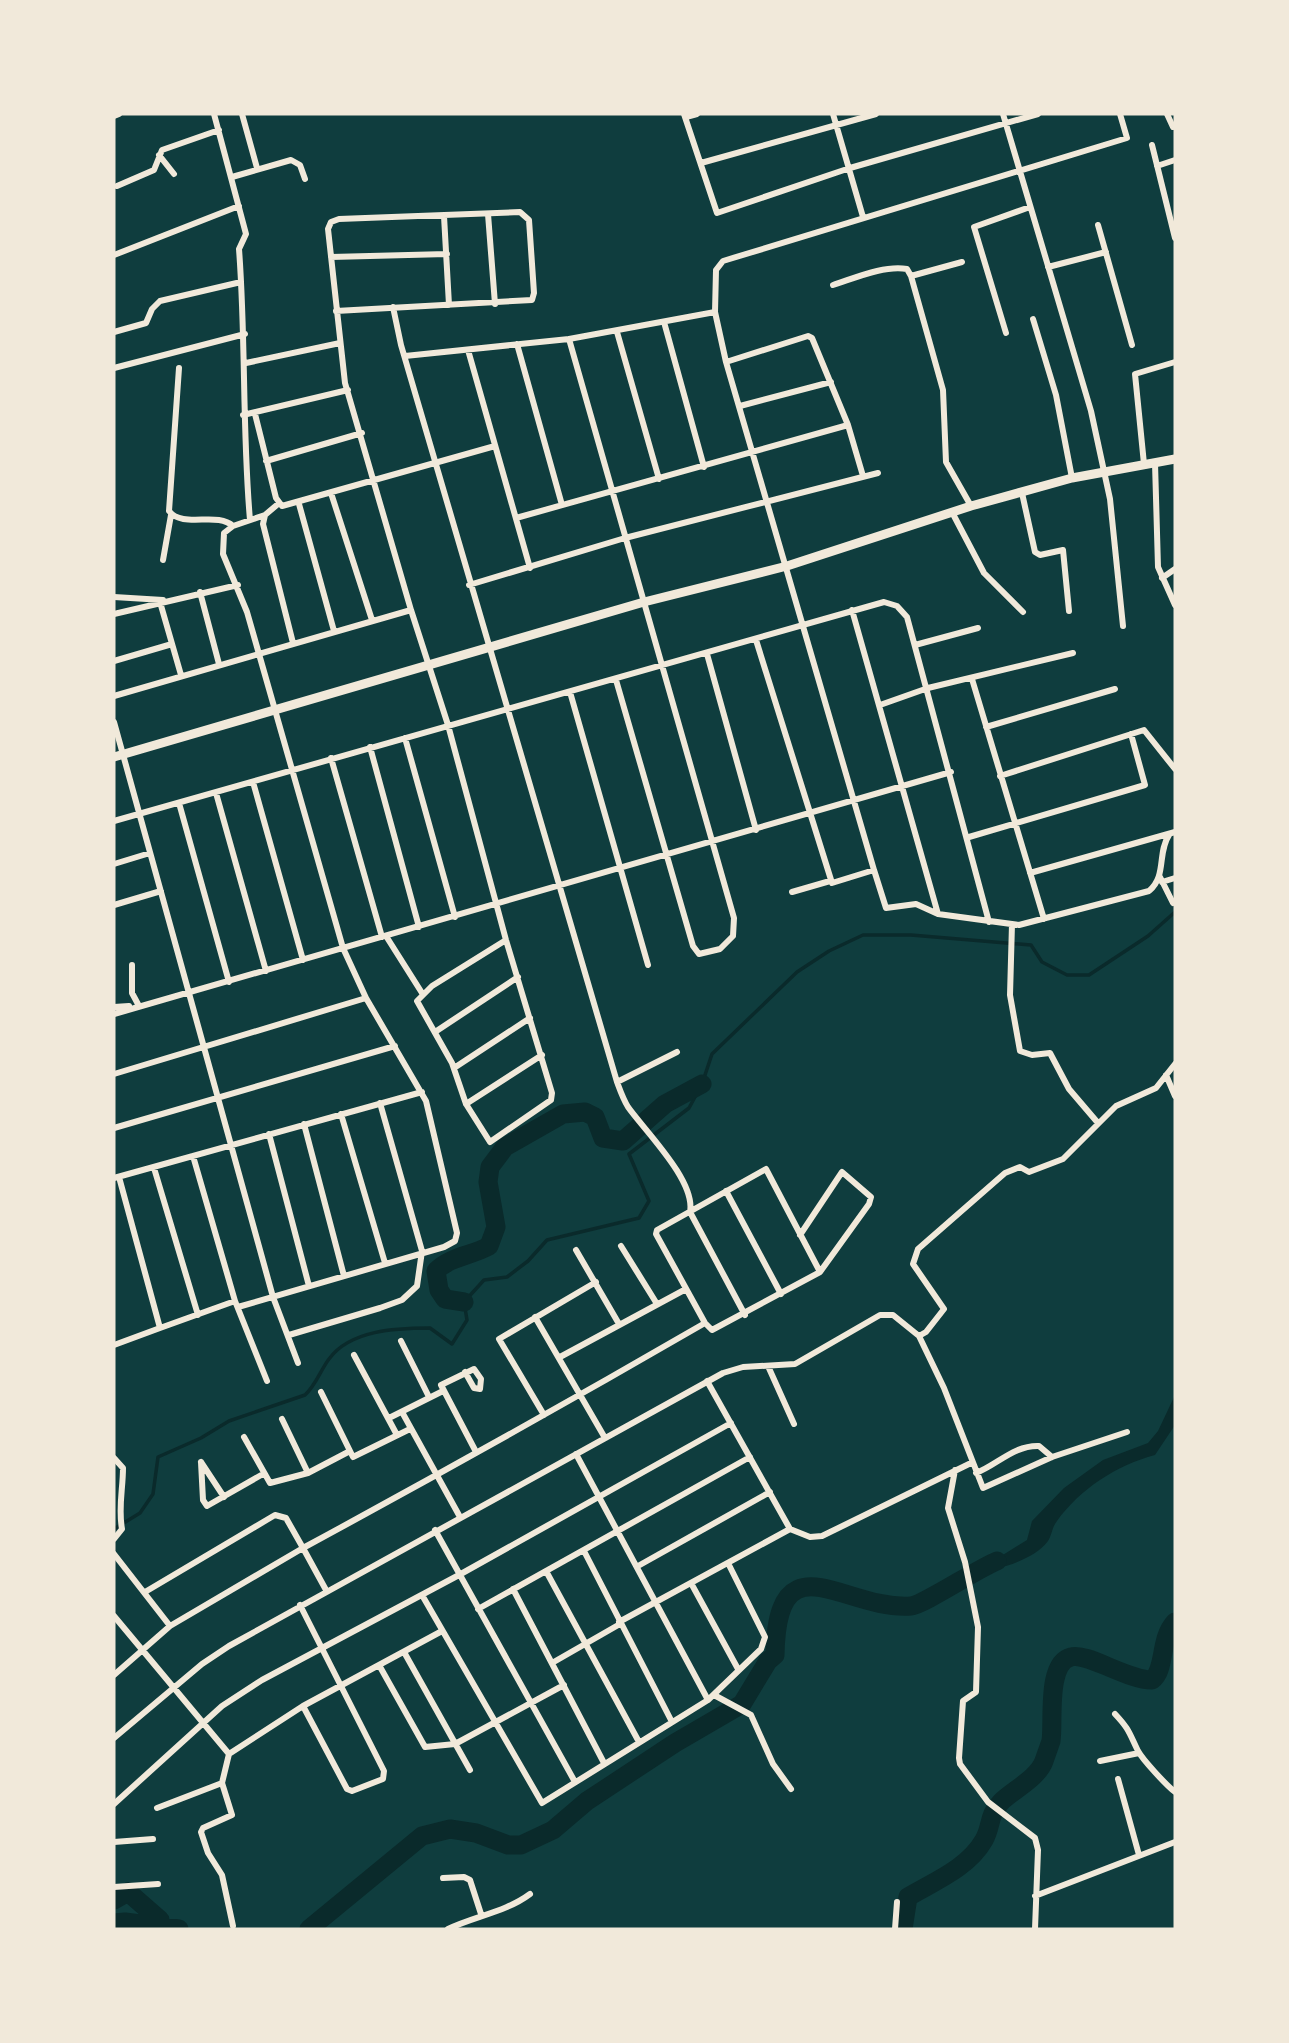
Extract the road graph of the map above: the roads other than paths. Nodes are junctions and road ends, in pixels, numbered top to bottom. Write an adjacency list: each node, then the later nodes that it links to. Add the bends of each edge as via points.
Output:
1 (119, 114): 12 (street)
2 (215, 114): 16 (street)
3 (242, 114): 22 (street)
4 (697, 114): 11 (street)
5 (833, 114): 14 (street)
6 (876, 114): 14 (street)
7 (1003, 114): 13 (street)
8 (1038, 114): 13 (street)
9 (1120, 114): 24 (street, via 1126,138)
10 (1167, 114): 15 (street)
11 (685, 115): 20 (street)
12 (114, 116)
13 (1006, 124): 23 (street); 24 (street)
14 (836, 125): 20 (street); 23 (street)
15 (1173, 127)
16 (219, 130): 18 (street, via 168,147); 26 (street)
17 (1152, 145): 21 (street)
18 (159, 155): 25 (street); 28 (street, via 154,170)
19 (1175, 160): 21 (street)
20 (701, 163): 23 (street, via 717,213)
21 (1157, 166): 35 (street)
22 (257, 168): 26 (street); 27 (street, via 297,161)
23 (850, 168): 33 (street)
24 (1019, 170): 30 (street); 33 (street)
25 (174, 174)
26 (232, 177): 29 (street)
27 (305, 179)
28 (117, 186)
29 (239, 206): 37 (street); 43 (street, via 246,234 239,249)
30 (1030, 207): 41 (street); 54 (street, via 974,228)
31 (488, 214): 32 (street); 45 (street); 45 (street, via 526,215 533,260 533,298)
32 (444, 216): 38 (street); 39 (street, via 333,220 328,226)
33 (863, 217): 49 (street, via 718,265)
34 (1098, 225): 36 (street)
35 (1175, 238)
36 (1106, 251): 41 (street); 59 (street)
37 (114, 254)
38 (447, 254): 39 (street); 46 (street)
39 (331, 257): 48 (street)
40 (962, 262): 42 (street)
41 (1048, 267): 82 (street, via 1091,411)
42 (911, 276): 44 (street, via 902,268); 94 (street, via 943,390 946,462)
43 (241, 282): 52 (street, via 160,301 146,323); 55 (street)
44 (833, 285)
45 (495, 304): 46 (street)
46 (449, 305): 47 (street)
47 (393, 307): 48 (street); 61 (street)
48 (336, 311): 57 (street)
49 (715, 312): 51 (street); 62 (street)
50 (1033, 319): 84 (street, via 1056,396)
51 (664, 322): 53 (street); 80 (street)
52 (114, 332)
53 (617, 332): 56 (street); 85 (street)
54 (1006, 333)
55 (244, 334): 64 (street); 66 (street)
56 (569, 340): 58 (street); 87 (street)
57 (340, 343): 64 (street); 68 (street)
58 (517, 344): 60 (street); 93 (street)
59 (1132, 345)
60 (468, 350): 61 (street); 74 (street)
61 (405, 356): 78 (street)
62 (726, 362): 67 (street, via 808,336 815,341); 69 (street)
63 (1175, 362): 79 (street, via 1135,374)
64 (246, 363): 71 (street)
65 (179, 368): 96 (street, via 168,497)
66 (114, 369)
67 (831, 382): 69 (street); 72 (street)
68 (348, 390): 70 (street); 73 (street)
69 (740, 406): 75 (street)
70 (255, 414): 71 (street); 77 (street)
71 (243, 415): 99 (street)
72 (848, 425): 75 (street); 83 (street)
73 (362, 433): 77 (street); 86 (street)
74 (495, 446): 78 (street); 98 (street)
75 (753, 453): 80 (street); 90 (street)
76 (1175, 459): 79 (main road)
77 (266, 461): 92 (street)
78 (436, 462): 86 (street); 108 (street)
79 (1150, 464): 82 (main road); 106 (street)
80 (704, 467): 85 (street)
81 (878, 473): 83 (street)
82 (1104, 473): 84 (main road); 121 (street)
83 (863, 476): 90 (street)
84 (1072, 478): 89 (main road)
85 (659, 479): 87 (street)
86 (375, 481): 88 (street); 114 (street)
87 (613, 492): 93 (street); 101 (street)
88 (331, 493): 91 (street); 119 (street)
89 (1022, 493): 94 (main road); 116 (street, via 1035,552 1063,550)
90 (767, 500): 101 (street); 103 (street)
91 (299, 503): 92 (street); 123 (street)
92 (278, 504): 97 (street)
93 (562, 505): 98 (street)
94 (971, 506): 95 (main road)
95 (953, 514): 103 (main road); 117 (street, via 984,573)
96 (171, 515): 100 (street); 102 (street)
97 (265, 515): 99 (street); 125 (street, via 263,524)
98 (516, 518): 104 (street)
99 (250, 520): 100 (street)
100 (233, 526): 107 (street, via 222,536 221,547)
101 (625, 538): 104 (street); 112 (street)
102 (163, 560)
103 (787, 566): 112 (main road); 120 (street)
104 (530, 568): 108 (street)
105 (1175, 569): 106 (street)
106 (1162, 578): 113 (street)
107 (237, 585): 109 (street); 129 (street)
108 (469, 585): 128 (street)
109 (200, 592): 111 (street); 134 (street)
110 (114, 597): 111 (street)
111 (163, 601): 118 (street); 126 (street)
112 (644, 602): 128 (main road); 135 (street)
113 (1175, 605)
114 (411, 610): 119 (street); 133 (street)
115 (852, 610): 120 (street); 127 (street, via 877,602 897,606 908,617); 143 (street)
116 (1069, 611)
117 (1023, 612)
118 (114, 614)
119 (372, 620): 123 (street)
120 (805, 625): 124 (street); 161 (street)
121 (1123, 626)
122 (978, 628): 127 (street)
123 (334, 631): 125 (street)
124 (756, 640): 131 (street); 164 (street)
125 (293, 643): 129 (street)
126 (172, 644): 132 (street); 136 (street)
127 (915, 645): 139 (street)
128 (490, 648): 133 (main road); 145 (street)
129 (259, 652): 134 (street); 144 (street)
130 (1073, 653): 137 (street)
131 (707, 654): 135 (street); 167 (street)
132 (114, 661)
133 (428, 663): 144 (main road); 147 (street)
134 (219, 664): 136 (street)
135 (662, 668): 138 (street); 170 (street)
136 (181, 675): 142 (street)
137 (972, 679): 139 (street); 148 (street)
138 (616, 680): 141 (street); 172 (street)
139 (928, 688): 143 (street); 156 (street)
140 (1115, 690): 148 (street)
141 (570, 692): 145 (street); 174 (street)
142 (114, 696)
143 (880, 705): 159 (street)
144 (275, 708): 152 (main road); 155 (street)
145 (509, 710): 147 (street); 180 (street)
146 (114, 722): 152 (street)
147 (448, 725): 150 (street); 184 (street)
148 (986, 727): 157 (street)
149 (1131, 734): 154 (street, via 1144,730); 157 (street); 166 (street, via 1145,785)
150 (405, 738): 151 (street); 187 (street)
151 (370, 747): 153 (street); 191 (street)
152 (118, 755): 163 (street)
153 (331, 758): 155 (street); 192 (street)
154 (1175, 769)
155 (292, 770): 158 (street); 194 (street)
156 (951, 772): 159 (street); 169 (street)
157 (1000, 776): 166 (street)
158 (253, 782): 160 (street); 195 (street)
159 (904, 786): 161 (street); 186 (street)
160 (216, 793): 162 (street); 198 (street)
161 (855, 800): 164 (street); 175 (street)
162 (179, 803): 163 (street); 200 (street)
163 (140, 814): 165 (street); 171 (street)
164 (808, 814): 167 (street); 179 (street)
165 (114, 821)
166 (1015, 823): 169 (street); 176 (street)
167 (756, 830): 170 (street)
168 (1172, 833): 176 (street); 178 (street, via 1162,849)
169 (969, 837): 189 (street)
170 (711, 842): 172 (street); 172 (street, via 735,928 729,943 720,949 699,954 692,946)
171 (150, 853): 173 (street); 181 (street)
172 (665, 856): 174 (street)
173 (114, 864)
174 (618, 868): 180 (street); 197 (street)
175 (874, 870): 179 (street, via 837,883); 186 (street, via 886,908 916,904)
176 (1030, 873): 188 (street)
177 (1175, 878): 178 (street)
178 (1161, 879): 183 (street); 188 (street, via 1149,891)
179 (830, 881): 182 (street)
180 (561, 884): 184 (street); 217 (street)
181 (161, 891): 185 (street); 201 (street)
182 (792, 892)
183 (1173, 903)
184 (495, 904): 187 (street); 193 (street)
185 (114, 905)
186 (938, 914): 189 (street)
187 (455, 917): 191 (street)
188 (1044, 919): 190 (street)
189 (989, 922): 190 (street)
190 (1012, 924): 224 (street, via 1010,995 1020,1051 1050,1053 1069,1089)
191 (419, 927): 192 (street)
192 (384, 937): 194 (street); 202 (street)
193 (506, 940): 199 (street); 202 (street)
194 (343, 948): 195 (street); 203 (street)
195 (303, 960): 198 (street)
196 (132, 965): 204 (street)
197 (648, 965)
198 (266, 971): 200 (street)
199 (518, 977): 207 (street); 208 (street)
200 (229, 982): 201 (street)
201 (190, 992): 204 (street); 210 (street)
202 (422, 993): 208 (street, via 418,1005)
203 (366, 998): 209 (street); 210 (street)
204 (137, 1006): 205 (street); 206 (street)
205 (114, 1007)
206 (114, 1014)
207 (530, 1018): 212 (street); 214 (street)
208 (435, 1032): 214 (street)
209 (395, 1046): 218 (street); 220 (street)
210 (206, 1047): 215 (street); 220 (street)
211 (677, 1052): 217 (street)
212 (542, 1055): 222 (street); 222 (street, via 553,1097 490,1142)
213 (1175, 1065): 216 (street)
214 (454, 1068): 222 (street)
215 (114, 1074)
216 (1166, 1074): 219 (street); 224 (street, via 1156,1088 1116,1106)
217 (617, 1082): 233 (street, via 625,1103 688,1194)
218 (422, 1091): 221 (street); 237 (street, via 456,1228 455,1241)
219 (1175, 1096)
220 (219, 1097): 226 (street); 228 (street)
221 (380, 1103): 223 (street); 237 (street)
222 (466, 1104)
223 (341, 1114): 225 (street); 238 (street)
224 (1098, 1123): 256 (street, via 1057,1163 1029,1172 1020,1167 1005,1173 918,1249 913,1264 944,1309)
225 (304, 1124): 227 (street); 240 (street)
226 (114, 1128)
227 (269, 1134): 228 (street); 242 (street)
228 (232, 1144): 229 (street); 245 (street)
229 (192, 1156): 230 (street); 246 (street)
230 (154, 1168): 231 (street); 248 (street)
231 (116, 1178): 253 (street)
232 (726, 1191): 233 (street); 234 (street, via 766,1168); 244 (street)
233 (690, 1212): 243 (street, via 656,1234); 249 (street)
234 (800, 1234): 239 (street); 239 (street, via 842,1172 871,1196)
235 (621, 1246): 247 (street)
236 (576, 1250): 241 (street)
237 (422, 1251): 238 (street); 255 (street, via 417,1286 402,1300)
238 (385, 1263): 240 (street)
239 (820, 1272): 244 (street)
240 (344, 1276): 242 (street)
241 (596, 1282): 250 (street); 251 (street)
242 (309, 1286): 245 (street)
243 (686, 1289): 247 (street); 252 (street)
244 (781, 1294): 249 (street)
245 (273, 1297): 246 (street); 255 (street)
246 (236, 1304): 248 (street); 264 (street)
247 (657, 1304): 251 (street)
248 (198, 1315): 253 (street)
249 (745, 1315): 252 (street, via 712,1330)
250 (535, 1317): 260 (street); 271 (street, via 499,1339)
251 (620, 1324): 260 (street)
252 (705, 1324): 268 (street)
253 (160, 1328): 258 (street)
254 (114, 1334): 258 (street)
255 (289, 1335): 261 (street)
256 (919, 1336): 262 (street, via 893,1315 876,1318 803,1361); 287 (street)
257 (401, 1341): 269 (street)
258 (115, 1345)
259 (354, 1355): 272 (street)
260 (560, 1357): 268 (street)
261 (298, 1363)
262 (768, 1366): 265 (street, via 736,1368); 275 (street)
263 (465, 1372): 266 (street, via 441,1385)
264 (267, 1381)
265 (707, 1381): 274 (street); 280 (street)
266 (443, 1391): 269 (street); 281 (street)
267 (321, 1392): 282 (street)
268 (581, 1395): 271 (street); 280 (street)
269 (429, 1398): 270 (street)
270 (402, 1412): 272 (street); 276 (street)
271 (544, 1415): 292 (street)
272 (389, 1418): 278 (street)
273 (282, 1419): 289 (street)
274 (731, 1423): 284 (street); 294 (street)
275 (794, 1424)
276 (410, 1429): 278 (street); 292 (street)
277 (1127, 1432): 285 (street)
278 (397, 1435): 282 (street, via 353,1457)
279 (244, 1437): 291 (street)
280 (605, 1438): 283 (street)
281 (475, 1450)
282 (350, 1451): 289 (street)
283 (576, 1454): 294 (street); 296 (street)
284 (750, 1457): 293 (street); 299 (street)
285 (1052, 1457): 290 (street, via 1032,1446 1002,1456); 290 (street, via 983,1488)
286 (114, 1458): 300 (street, via 123,1468 122,1530)
287 (971, 1463): 288 (street); 290 (street)
288 (955, 1470): 297 (street, via 822,1536 810,1537); 361 (street, via 948,1508 965,1562 979,1637 975,1694 963,1701 959,1758 988,1801 1037,1842)
289 (308, 1473): 291 (street, via 270,1483)
290 (976, 1473)
291 (263, 1474): 295 (street)
292 (437, 1476): 296 (street); 301 (street)
293 (770, 1492): 297 (street); 305 (street)
294 (598, 1495): 299 (street); 307 (street)
295 (223, 1497): 295 (street, via 204,1504 201,1462 203,1462)
296 (460, 1517): 298 (street)
297 (790, 1529): 304 (street)
298 (435, 1531): 307 (street); 310 (street)
299 (619, 1532): 302 (street); 305 (street)
300 (114, 1539)
301 (303, 1548): 310 (street); 311 (street, via 286,1518 275,1516); 318 (street)
302 (584, 1550): 306 (street); 317 (street)
303 (114, 1554): 311 (street)
304 (728, 1563): 308 (street); 326 (street, via 765,1637 761,1648)
305 (638, 1566): 313 (street)
306 (546, 1571): 309 (street); 320 (street)
307 (460, 1575): 312 (street); 315 (street)
308 (691, 1583): 313 (street); 326 (street)
309 (513, 1589): 315 (street); 324 (street)
310 (327, 1590): 314 (street)
311 (145, 1592): 318 (street)
312 (422, 1595): 319 (street); 321 (street)
313 (657, 1601): 317 (street); 331 (street)
314 (300, 1605): 321 (street); 330 (street, via 208,1659)
315 (478, 1609): 332 (street)
316 (114, 1616): 322 (street)
317 (620, 1623): 320 (street); 335 (street)
318 (170, 1626): 322 (street)
319 (442, 1631): 323 (street); 336 (street)
320 (586, 1644): 324 (street); 339 (street)
321 (322, 1647): 328 (street); 337 (street, via 252,1687)
322 (141, 1651): 327 (street); 330 (street)
323 (404, 1651): 325 (street); 340 (street)
324 (552, 1663): 329 (street)
325 (379, 1665): 328 (street); 340 (street, via 423,1746)
326 (738, 1670): 331 (street)
327 (114, 1675)
328 (341, 1685): 333 (street); 333 (street, via 386,1774 383,1779 347,1789)
329 (564, 1685): 332 (street); 344 (street)
330 (173, 1688): 337 (street); 338 (street)
331 (711, 1698): 335 (street); 349 (street, via 747,1714 757,1725 773,1764)
332 (530, 1703): 336 (street); 347 (street)
333 (303, 1706): 342 (street)
334 (1115, 1714): 341 (street, via 1132,1732)
335 (672, 1722): 339 (street)
336 (493, 1723): 340 (street); 347 (street, via 540,1802)
337 (202, 1724): 342 (street); 351 (street)
338 (114, 1738)
339 (639, 1742): 344 (street)
340 (455, 1744): 345 (street)
341 (1139, 1753): 343 (street); 350 (street)
342 (229, 1754): 348 (street)
343 (1100, 1761)
344 (604, 1763): 347 (street)
345 (470, 1770)
346 (1118, 1779): 356 (street)
347 (575, 1782)
348 (222, 1783): 352 (street); 364 (street, via 232,1815 201,1832 222,1875)
349 (791, 1789)
350 (1175, 1792)
351 (114, 1804)
352 (157, 1808)
353 (153, 1839): 354 (street)
354 (114, 1842)
355 (1175, 1842): 356 (street)
356 (1139, 1855): 361 (street)
357 (443, 1878): 363 (street, via 470,1880)
358 (158, 1884): 359 (street)
359 (114, 1887)
360 (530, 1894): 363 (street, via 515,1905)
361 (1035, 1896): 367 (street)
362 (897, 1902): 366 (street)
363 (481, 1914): 365 (street)
364 (233, 1926)
365 (448, 1929)
366 (895, 1929)
367 (1035, 1929)

